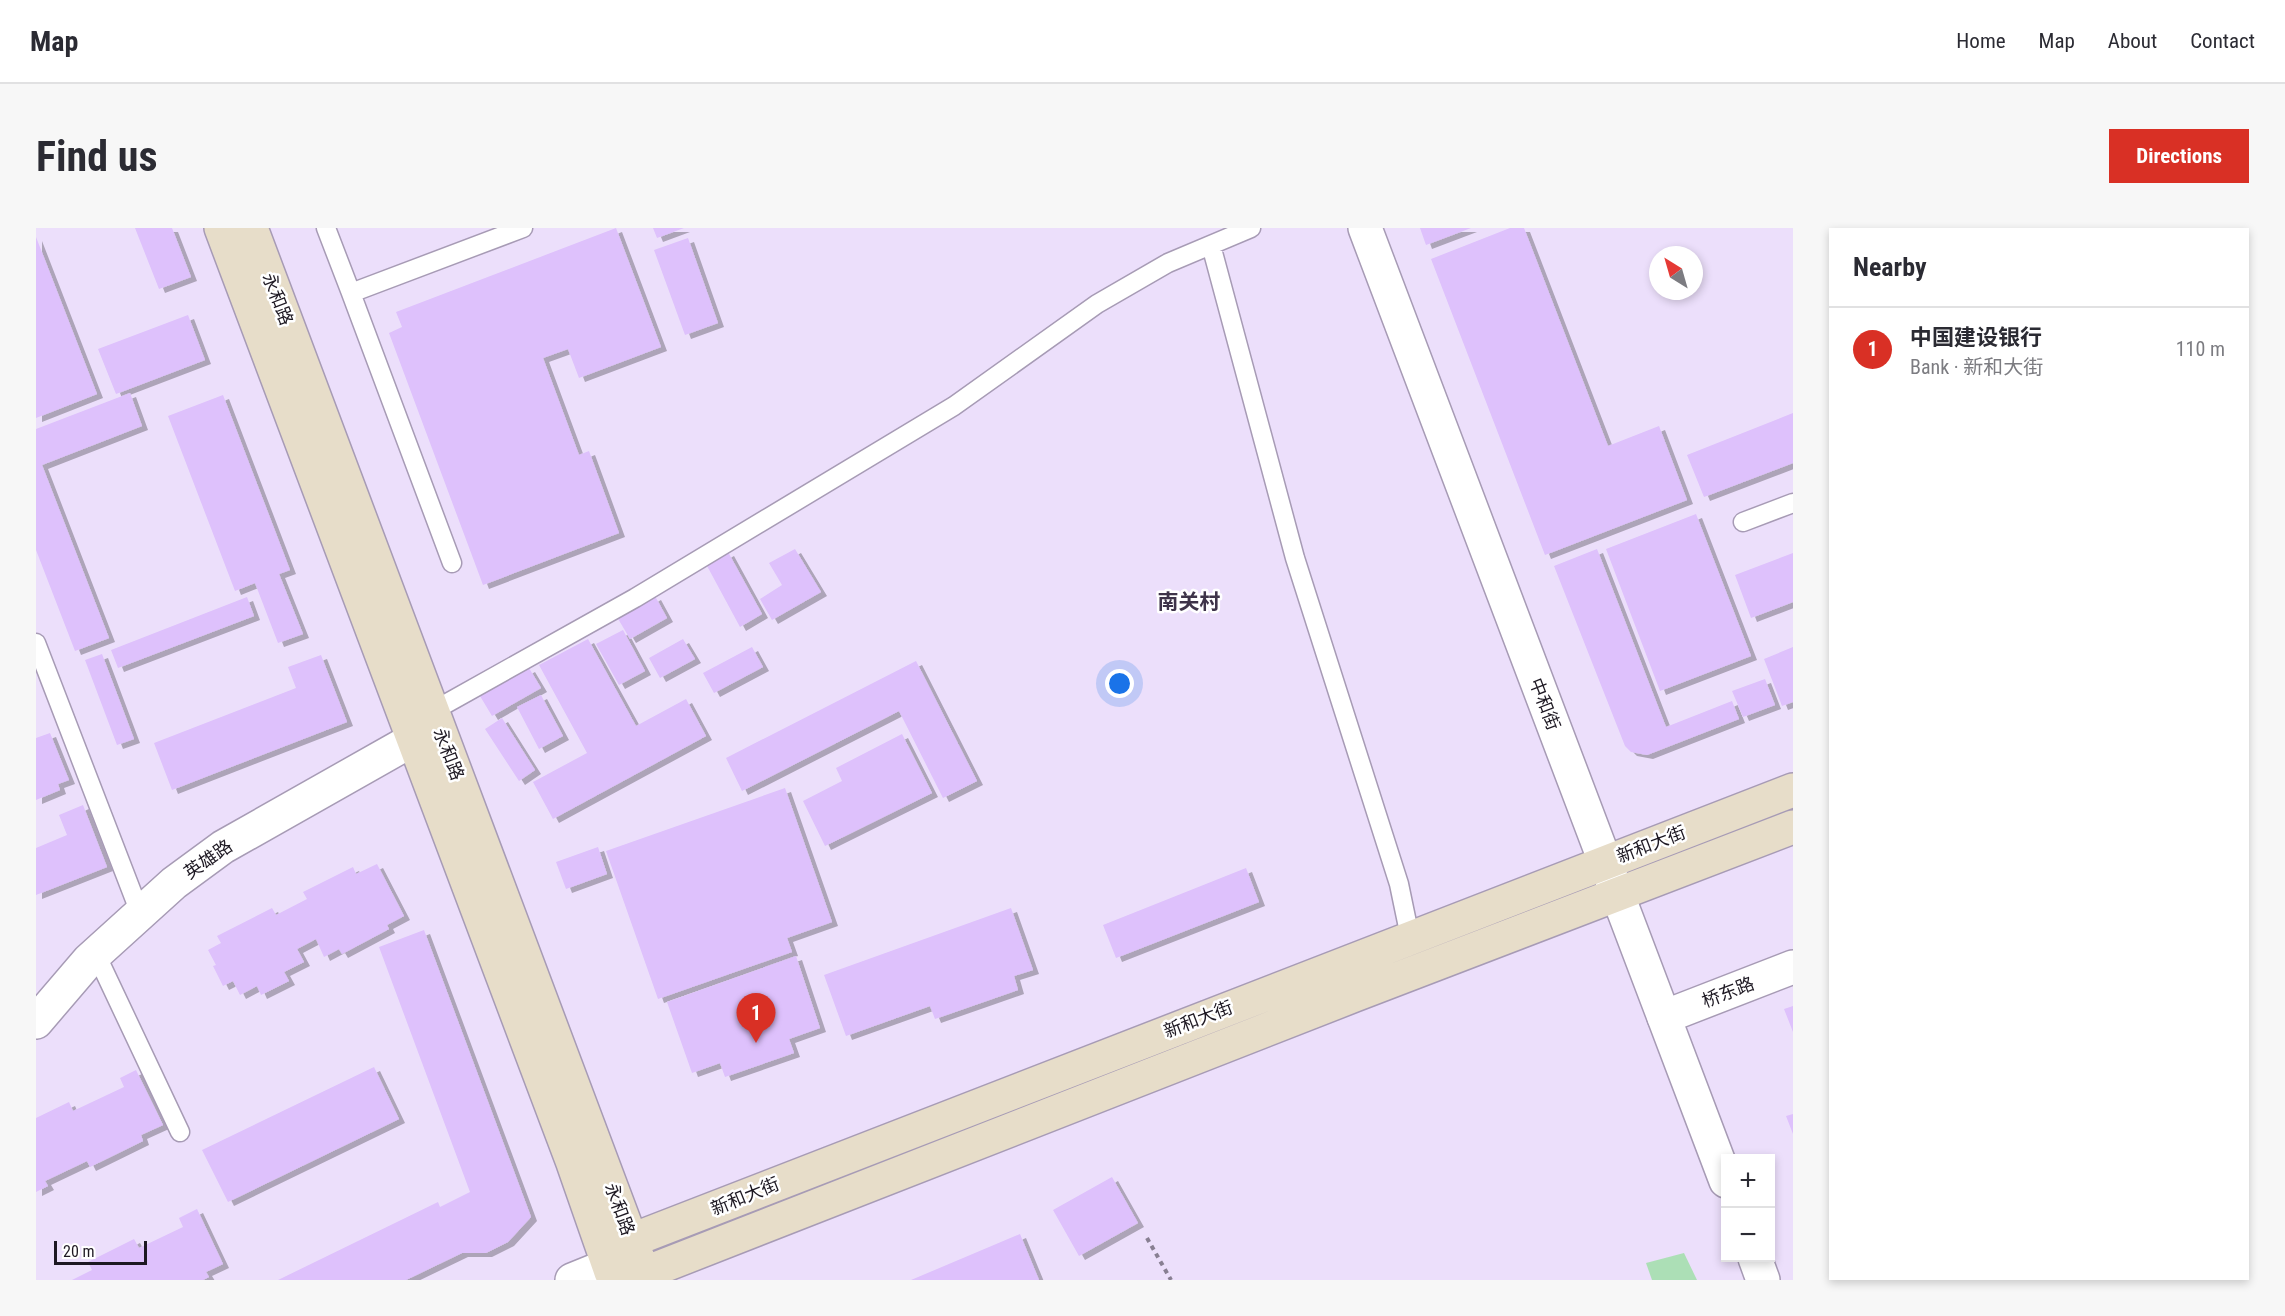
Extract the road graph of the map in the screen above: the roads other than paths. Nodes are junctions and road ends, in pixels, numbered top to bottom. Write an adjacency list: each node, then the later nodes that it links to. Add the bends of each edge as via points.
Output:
1 (221, 228): 14 (main road, 永和路)
2 (251, 228): 13 (main road, 永和路)
3 (326, 228): 8 (lane)
4 (523, 228): 8 (lane)
5 (1251, 228): 7 (lane)
6 (1365, 228): 17 (street, 中和街)
7 (1211, 245): 13 (lane, via 1168,263 1097,304 954,406 635,598); 20 (lane, via 1295,558 1399,884)
8 (351, 293): 11 (lane)
9 (1793, 503): 10 (lane)
10 (1743, 522)
11 (452, 563)
12 (36, 643): 19 (lane)
13 (433, 711): 28 (main road, 永和路)
14 (414, 739): 19 (street, 英雄路, via 223,847); 28 (main road, 永和路, via 573,1163)
15 (1793, 790): 17 (main road, 新和大街)
16 (1793, 827): 18 (main road, 新和大街)
17 (1605, 862): 18 (street, 中和街); 20 (main road, 新和大街)
18 (1617, 895): 23 (street, 中和街); 28 (main road, 新和大街)
19 (140, 913): 21 (street, 英雄路)
20 (1410, 937): 28 (main road, 新和大街)
21 (96, 954): 24 (street, 英雄路); 25 (lane)
22 (1793, 967): 23 (street, 桥东路)
23 (1664, 1017): 26 (street, 中和街)
24 (36, 1022)
25 (180, 1132)
26 (1721, 1170)
27 (1757, 1262): 30 (street)
28 (625, 1267): 29 (street)
29 (572, 1280)
30 (1763, 1280)

